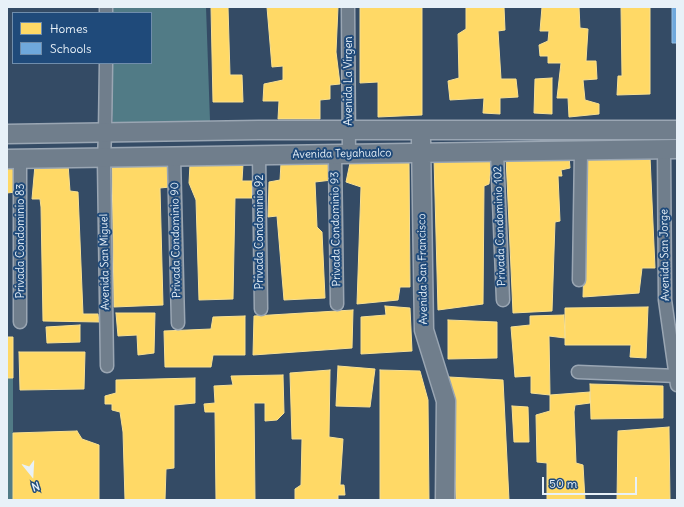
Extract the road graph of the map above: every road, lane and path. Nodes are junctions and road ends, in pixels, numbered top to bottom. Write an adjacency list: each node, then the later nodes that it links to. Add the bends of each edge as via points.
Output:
1 (348, 7): 3 (street, Avenida La Virgen)
2 (106, 64): 6 (street, Avenida San Miguel)
3 (349, 130): 4 (main road); 6 (main road); 13 (street, Avenida La Virgen)
4 (421, 130): 5 (main road); 11 (main road, Avenida San Francisco)
5 (677, 130)
6 (105, 132): 7 (main road); 15 (street, Avenida San Miguel)
7 (7, 134)
8 (670, 149): 9 (main road, Avenida Teyahualco); 25 (street, Avenida San Jorge, via 665,300)
9 (581, 151): 10 (main road, Avenida Teyahualco); 17 (street)
10 (497, 152): 11 (main road, Avenida Teyahualco); 18 (street, Privada Condominio 102)
11 (421, 153): 13 (main road, Avenida Teyahualco); 26 (main road, Avenida San Francisco, via 424,330 446,402)
12 (259, 155): 13 (main road, Avenida Teyahualco); 14 (main road, Avenida Teyahualco); 20 (street, Privada Condominio 92)
13 (342, 155): 19 (street, Privada Condominio 93)
14 (174, 157): 15 (main road, Avenida Teyahualco); 22 (street, Privada Condominio 90)
15 (104, 158): 16 (main road, Avenida Teyahualco); 23 (street, Avenida San Miguel)
16 (14, 159): 21 (street, Privada Condominio 83)
17 (579, 280)
18 (503, 300)
19 (337, 304)
20 (261, 309)
21 (20, 322)
22 (178, 323)
23 (107, 366)
24 (578, 372): 25 (street)
25 (676, 379)
26 (445, 500)

